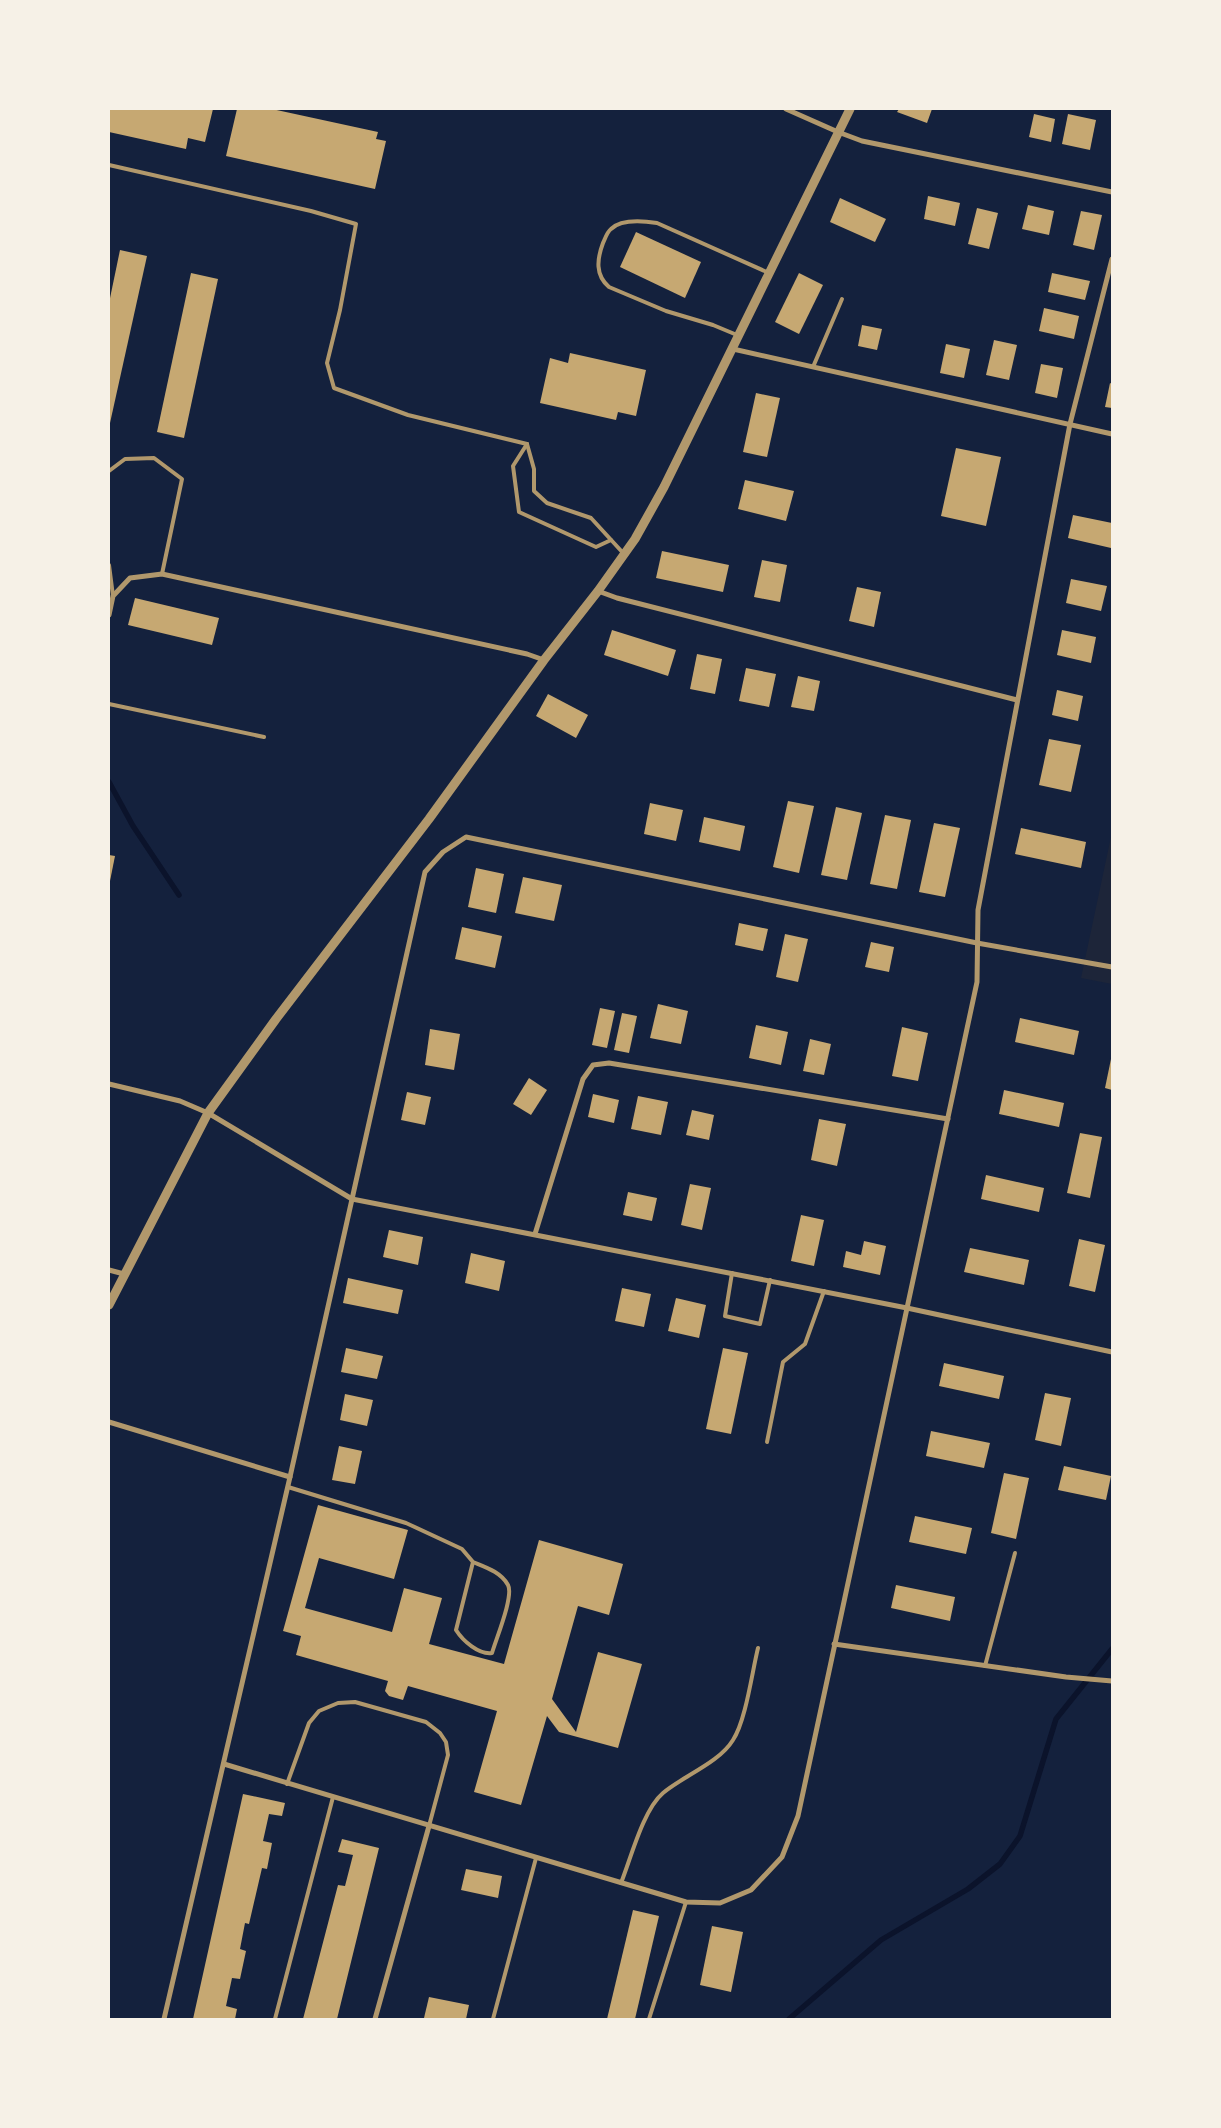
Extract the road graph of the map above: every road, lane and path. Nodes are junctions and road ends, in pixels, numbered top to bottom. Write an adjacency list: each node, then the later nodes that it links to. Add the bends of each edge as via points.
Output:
1 (786, 109): 3 (street)
2 (850, 109): 3 (street)
3 (838, 132): 5 (street, via 862,141); 7 (street)
4 (109, 165): 14 (lane, via 356,224 327,363 334,388 408,415)
5 (1112, 192)
6 (1112, 259): 12 (street)
7 (770, 273): 9 (street); 9 (lane, via 657,223 621,224 611,228 607,234 598,257 600,274 609,287)
8 (842, 299): 11 (lane)
9 (739, 336): 10 (street)
10 (733, 349): 11 (street); 17 (street, via 664,488)
11 (813, 367): 12 (street)
12 (1070, 424): 13 (street); 24 (street)
13 (1112, 434)
14 (527, 444): 16 (lane, via 534,469 534,491 547,502 591,518); 16 (lane, via 513,466 519,512 596,547)
15 (109, 471): 19 (lane, via 125,459 154,458 182,479)
16 (611, 540): 17 (lane)
17 (624, 554): 20 (street)
18 (109, 565): 21 (lane)
19 (162, 574): 21 (street, via 130,578); 23 (street)
20 (598, 590): 23 (street); 24 (street, via 617,598)
21 (113, 596): 22 (street)
22 (109, 615)
23 (544, 660): 30 (street)
24 (1017, 700): 27 (street, via 978,910)
25 (109, 704): 26 (lane)
26 (264, 737)
27 (977, 943): 28 (street); 31 (street, via 977,982); 32 (street, via 466,837 443,852 425,872)
28 (1112, 967)
29 (109, 1084): 30 (street, via 180,1102)
30 (208, 1113): 32 (street); 36 (street)
31 (948, 1119): 33 (street, via 609,1063 593,1065 583,1079); 40 (street)
32 (352, 1199): 33 (street); 44 (street)
33 (535, 1234): 35 (street)
34 (109, 1270): 36 (street)
35 (732, 1273): 37 (street); 37 (lane, via 725,1316 760,1324)
36 (124, 1274): 39 (street)
37 (770, 1280): 38 (street)
38 (824, 1291): 40 (street); 43 (lane, via 805,1344 783,1362)
39 (109, 1305)
40 (907, 1308): 41 (street); 48 (street)
41 (1112, 1352)
42 (109, 1422): 44 (street)
43 (767, 1442)
44 (290, 1477): 45 (street)
45 (288, 1487): 47 (lane, via 406,1523 462,1548); 52 (street)
46 (1015, 1553): 50 (lane)
47 (473, 1562): 47 (lane, via 456,1630 462,1639 486,1654 492,1653 510,1596 509,1586 496,1572)
48 (834, 1644): 50 (street); 58 (street, via 798,1816 782,1857 750,1890 720,1904)
49 (758, 1648): 57 (lane, via 734,1740 719,1755 662,1794 650,1808)
50 (984, 1666): 51 (street)
51 (1112, 1681)
52 (224, 1764): 53 (street); 59 (street)
53 (287, 1784): 54 (street); 55 (lane, via 309,1722 318,1710 338,1703 355,1702 426,1722 440,1733 446,1742 448,1755)
54 (333, 1797): 55 (street); 60 (lane)
55 (429, 1826): 56 (street); 61 (street)
56 (536, 1858): 57 (street); 62 (lane)
57 (621, 1883): 58 (street)
58 (686, 1902): 63 (lane)
59 (164, 2019)
60 (275, 2019)
61 (376, 2019)
62 (493, 2019)
63 (649, 2019)

